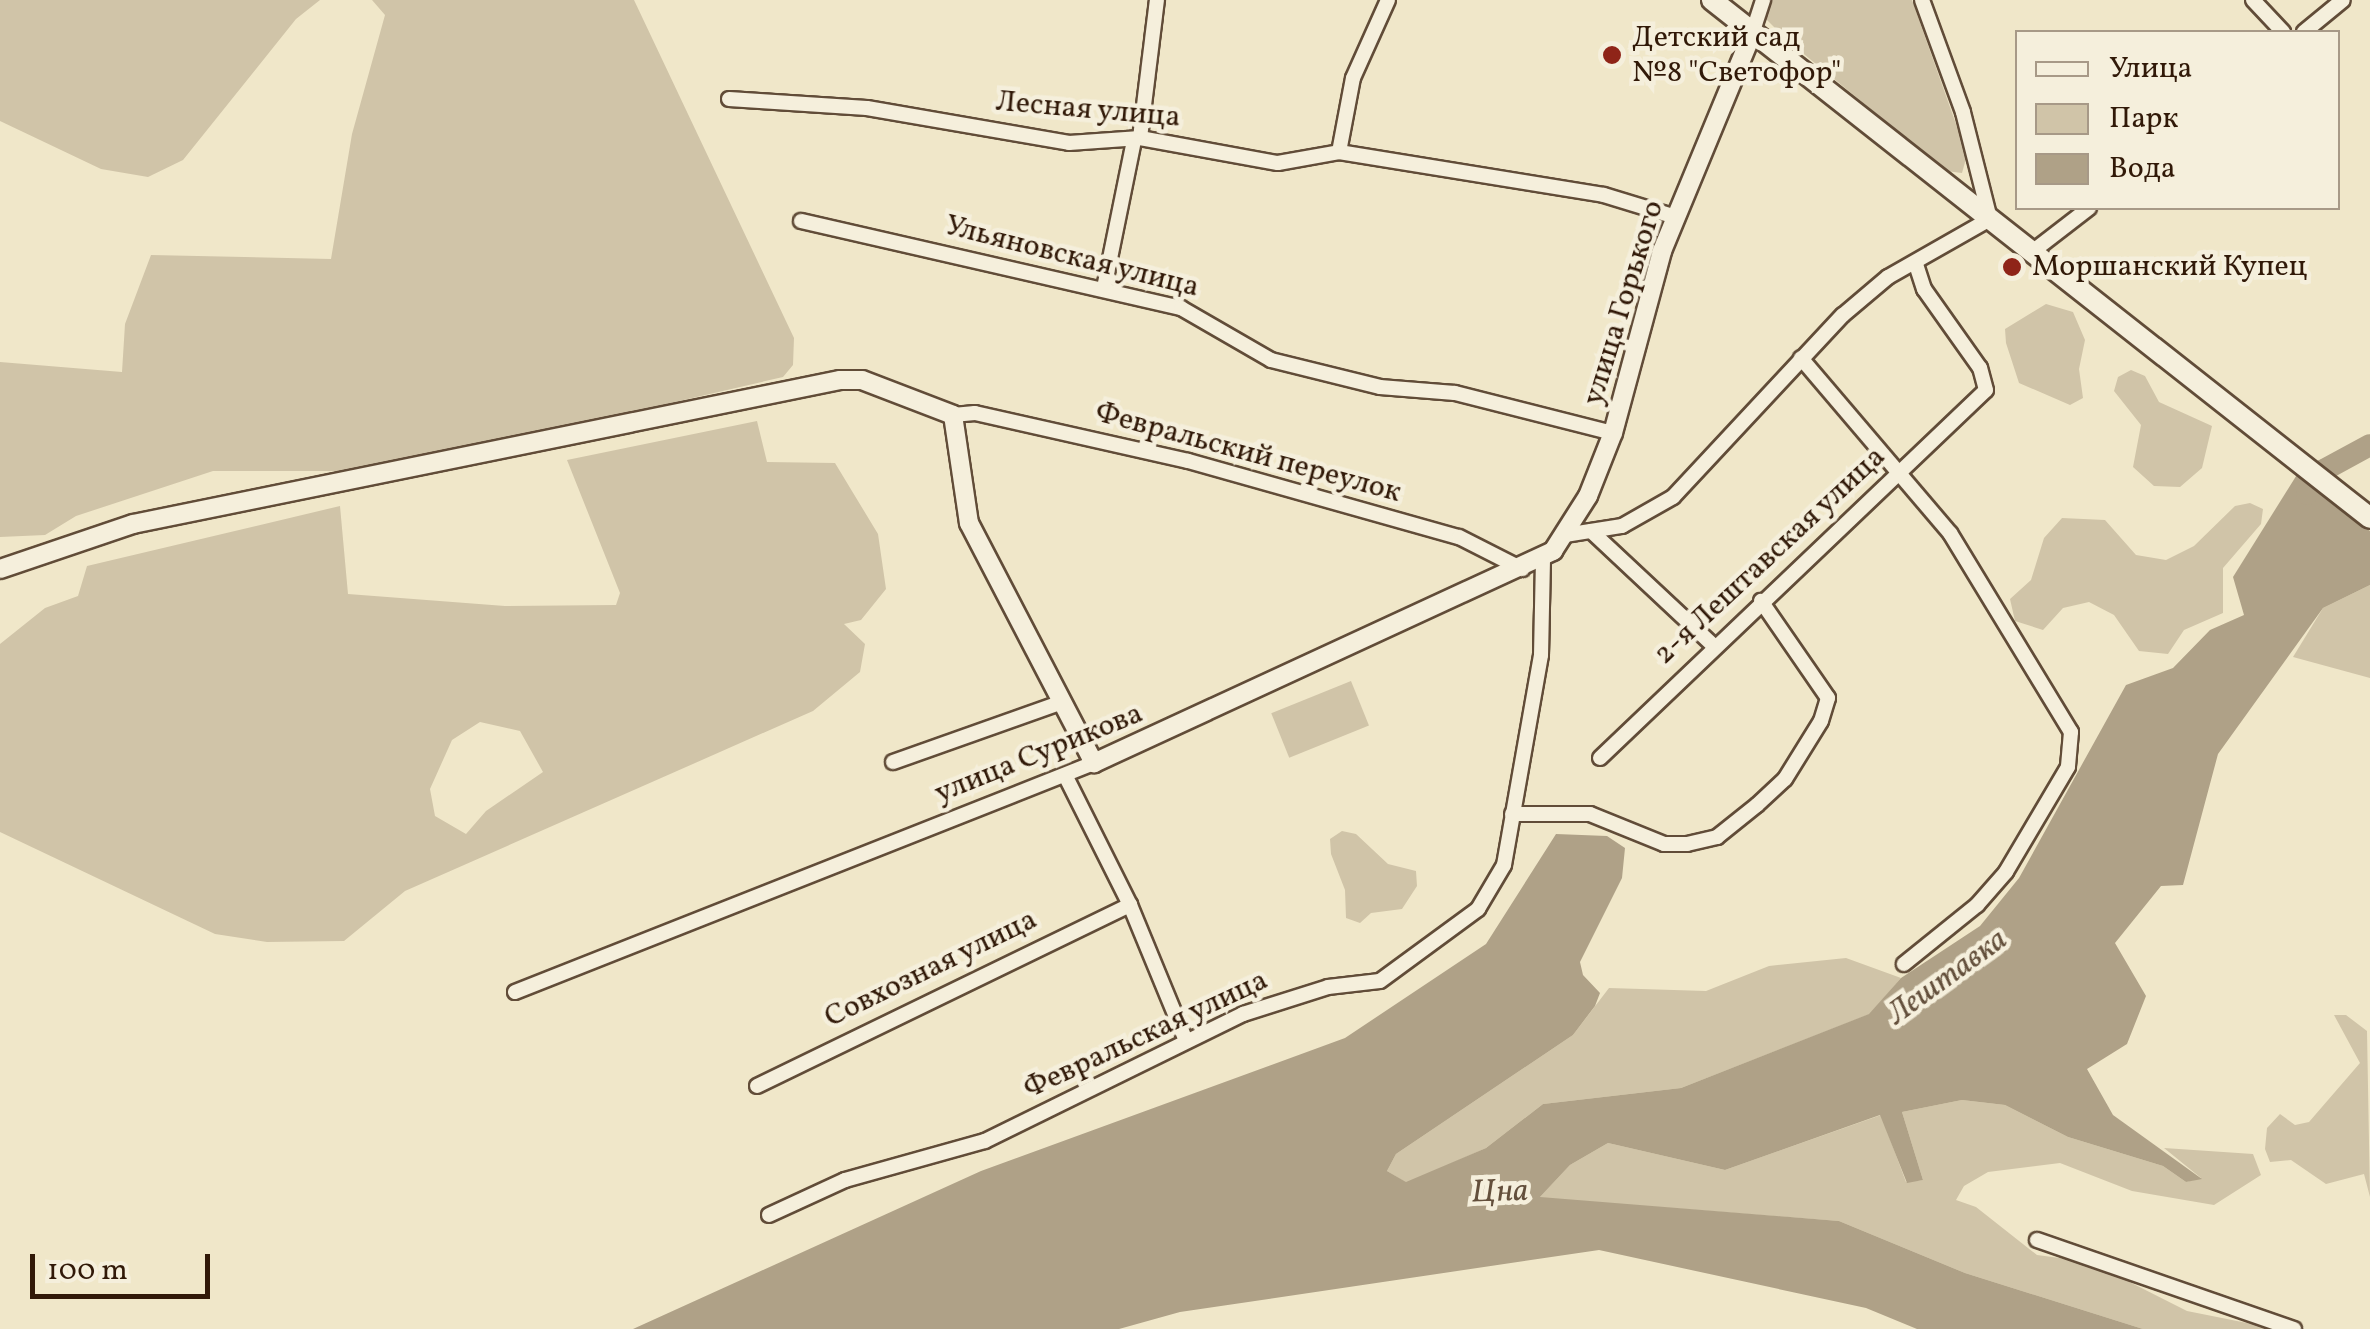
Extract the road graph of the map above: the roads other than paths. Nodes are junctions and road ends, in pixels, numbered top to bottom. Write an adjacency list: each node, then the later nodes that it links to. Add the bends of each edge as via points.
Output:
1 (1157, 0): 12 (street)
2 (1388, 0): 13 (street, via 1354,78)
3 (1712, 0): 10 (main road)
4 (1763, 0): 10 (street)
5 (1922, 0): 14 (street)
6 (2253, 0): 8 (street)
7 (2343, 0): 9 (street)
8 (2282, 30)
9 (2306, 30)
10 (1754, 31): 15 (main road); 17 (street, улица Горького)
11 (728, 99): 12 (street, Лесная улица, via 867,108 1069,142)
12 (1137, 139): 13 (street, Лесная улица, via 1278,163); 22 (street)
13 (1339, 152): 17 (street, Лесная улица, via 1604,196)
14 (1979, 174): 15 (street); 18 (street)
15 (1963, 197): 18 (main road)
16 (2086, 210): 20 (street)
17 (1676, 217): 25 (street, улица Горького)
18 (1990, 219): 20 (main road); 21 (street)
19 (800, 220): 22 (street, Ульяновская улица)
20 (2032, 252): 27 (main road)
21 (1916, 265): 23 (street, via 1888,277); 26 (street, 2-я Лештавская улица, via 1924,289 1986,381 1980,398)
22 (1104, 288): 25 (street, Ульяновская улица, via 1182,308 1271,360 1380,386 1455,393)
23 (1801, 358): 26 (street); 28 (street, via 1673,496 1622,526)
24 (952, 415): 31 (street, via 904,393 840,380 133,524); 32 (street, Февральский переулок, via 975,413 1188,462 1459,537); 35 (street, via 969,524)
25 (1613, 433): 29 (street, улица Горького)
26 (1898, 472): 33 (street, 2-я Лештавская улица); 42 (street, via 1995,602 2071,732 2072,748 2068,767 2006,872 1977,905)
27 (2370, 518)
28 (1590, 531): 29 (street); 34 (street)
29 (1565, 534): 30 (street, улица Сурикова)
30 (1542, 561): 32 (street, улица Сурикова); 40 (street, Февральская улица, via 1541,654)
31 (0, 569)
32 (1522, 569): 38 (street, улица Сурикова)
33 (1761, 601): 34 (street, 2-я Лештавская улица); 40 (street, via 1828,698 1821,722 1785,778 1758,805 1718,837 1688,844 1664,844 1590,814)
34 (1713, 644): 36 (street, 2-я Лештавская улица)
35 (1062, 702): 37 (street); 38 (street)
36 (1600, 758)
37 (892, 762)
38 (1094, 763): 39 (street, улица Сурикова)
39 (1064, 775): 41 (street); 43 (street, улица Сурикова)
40 (1512, 814): 44 (street, Февральская улица, via 1494,888 1478,909 1401,967 1369,984 1290,997)
41 (1130, 905): 44 (street); 45 (street, Совхозная улица)
42 (1904, 964)
43 (515, 992)
44 (1186, 1040): 46 (street, Февральская улица, via 985,1141 845,1180)
45 (757, 1086)
46 (769, 1215)
47 (2037, 1240): 48 (street)
48 (2294, 1329)

